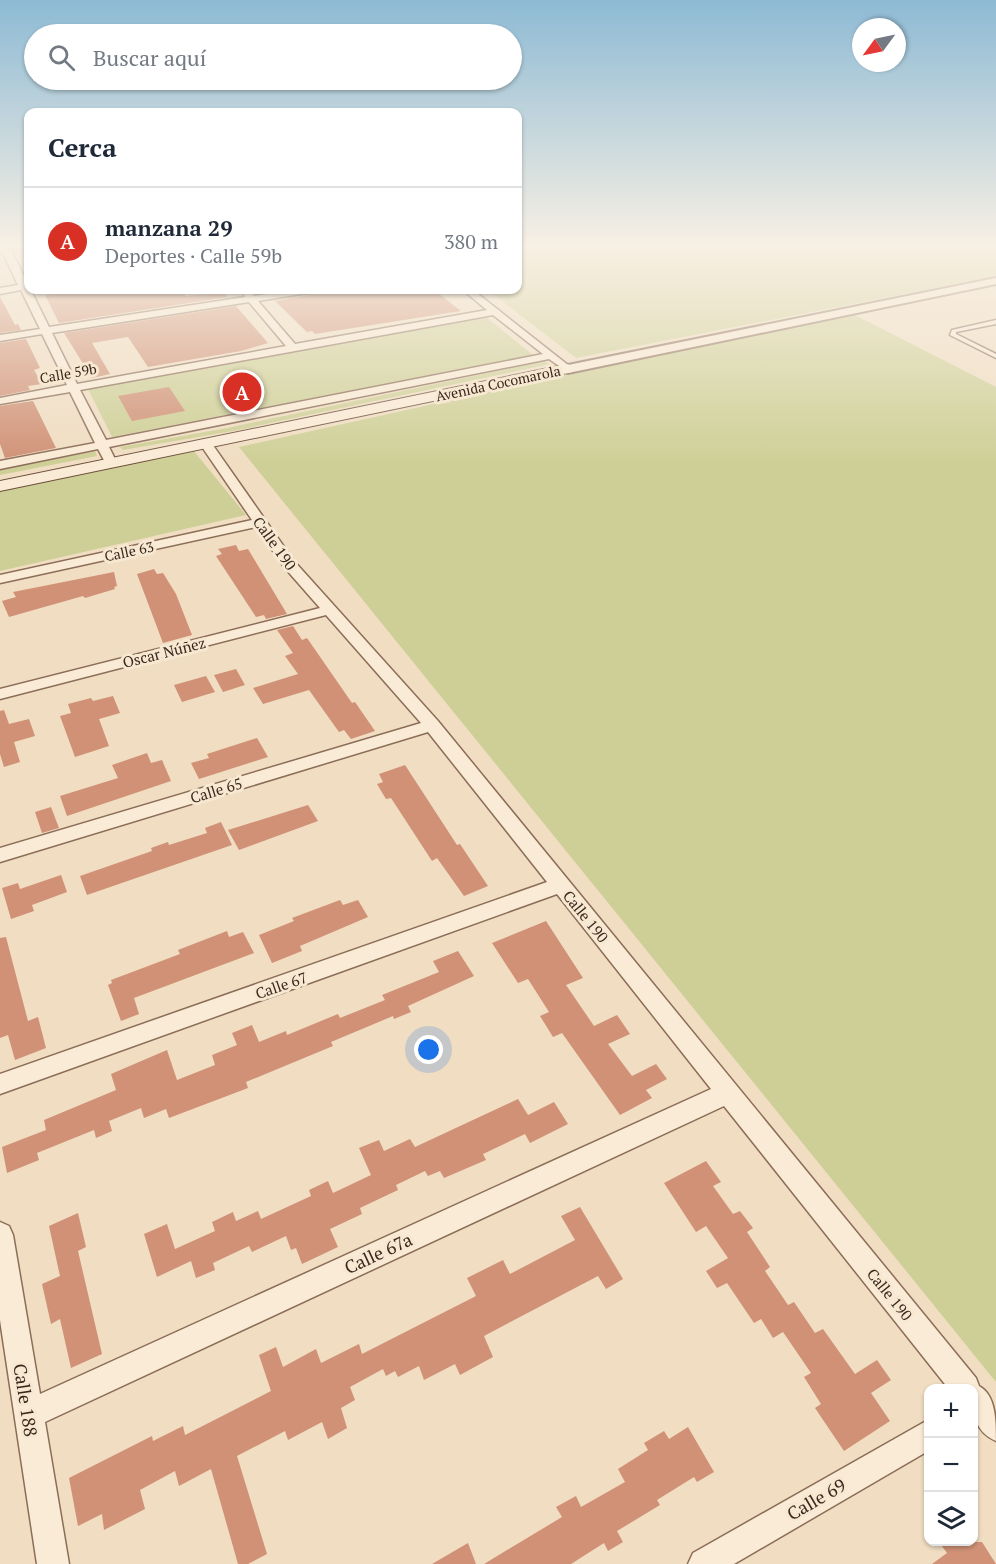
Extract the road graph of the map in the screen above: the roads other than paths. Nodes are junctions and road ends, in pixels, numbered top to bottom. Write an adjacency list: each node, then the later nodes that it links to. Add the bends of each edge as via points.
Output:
1 (41, 319): 8 (street)
2 (121, 319): 8 (street)
3 (269, 319): 10 (street)
4 (451, 319): 10 (street, Calle 59b)
5 (506, 319): 11 (street)
6 (811, 319): 13 (street, Avenida Cocomarola)
7 (996, 322): 12 (lane, via 954,331 953,335)
8 (46, 331): 9 (street); 14 (street)
9 (0, 338)
10 (292, 347): 14 (street, Calle 59b)
11 (550, 356): 13 (street); 17 (street)
12 (996, 356)
13 (568, 369): 16 (main road, Avenida Cocomarola)
14 (74, 387): 15 (street, Calle 59b); 17 (street)
15 (0, 401)
16 (206, 444): 18 (main road, Avenida Cocomarola); 21 (street, Calle 190)
17 (102, 445): 18 (street); 19 (street)
18 (111, 463): 20 (main road, Avenida Cocomarola)
19 (0, 465)
20 (0, 486)
21 (259, 522): 22 (street, Calle 63); 23 (street, Calle 190)
22 (0, 579)
23 (329, 610): 24 (street, Oscar Núñez); 25 (street, Calle 190)
24 (0, 694)
25 (432, 725): 26 (street, Calle 65); 27 (street, Calle 190)
26 (0, 855)
27 (561, 885): 28 (street, Calle 67); 29 (street, Calle 190)
28 (0, 1084)
29 (728, 1093): 31 (street, Calle 190); 32 (street, Calle 67a)
30 (0, 1235): 32 (street, Calle 188)
31 (961, 1384)
32 (28, 1414): 34 (street, Calle 188)
33 (924, 1437): 35 (street, Calle 69)
34 (53, 1564)
35 (704, 1564)

